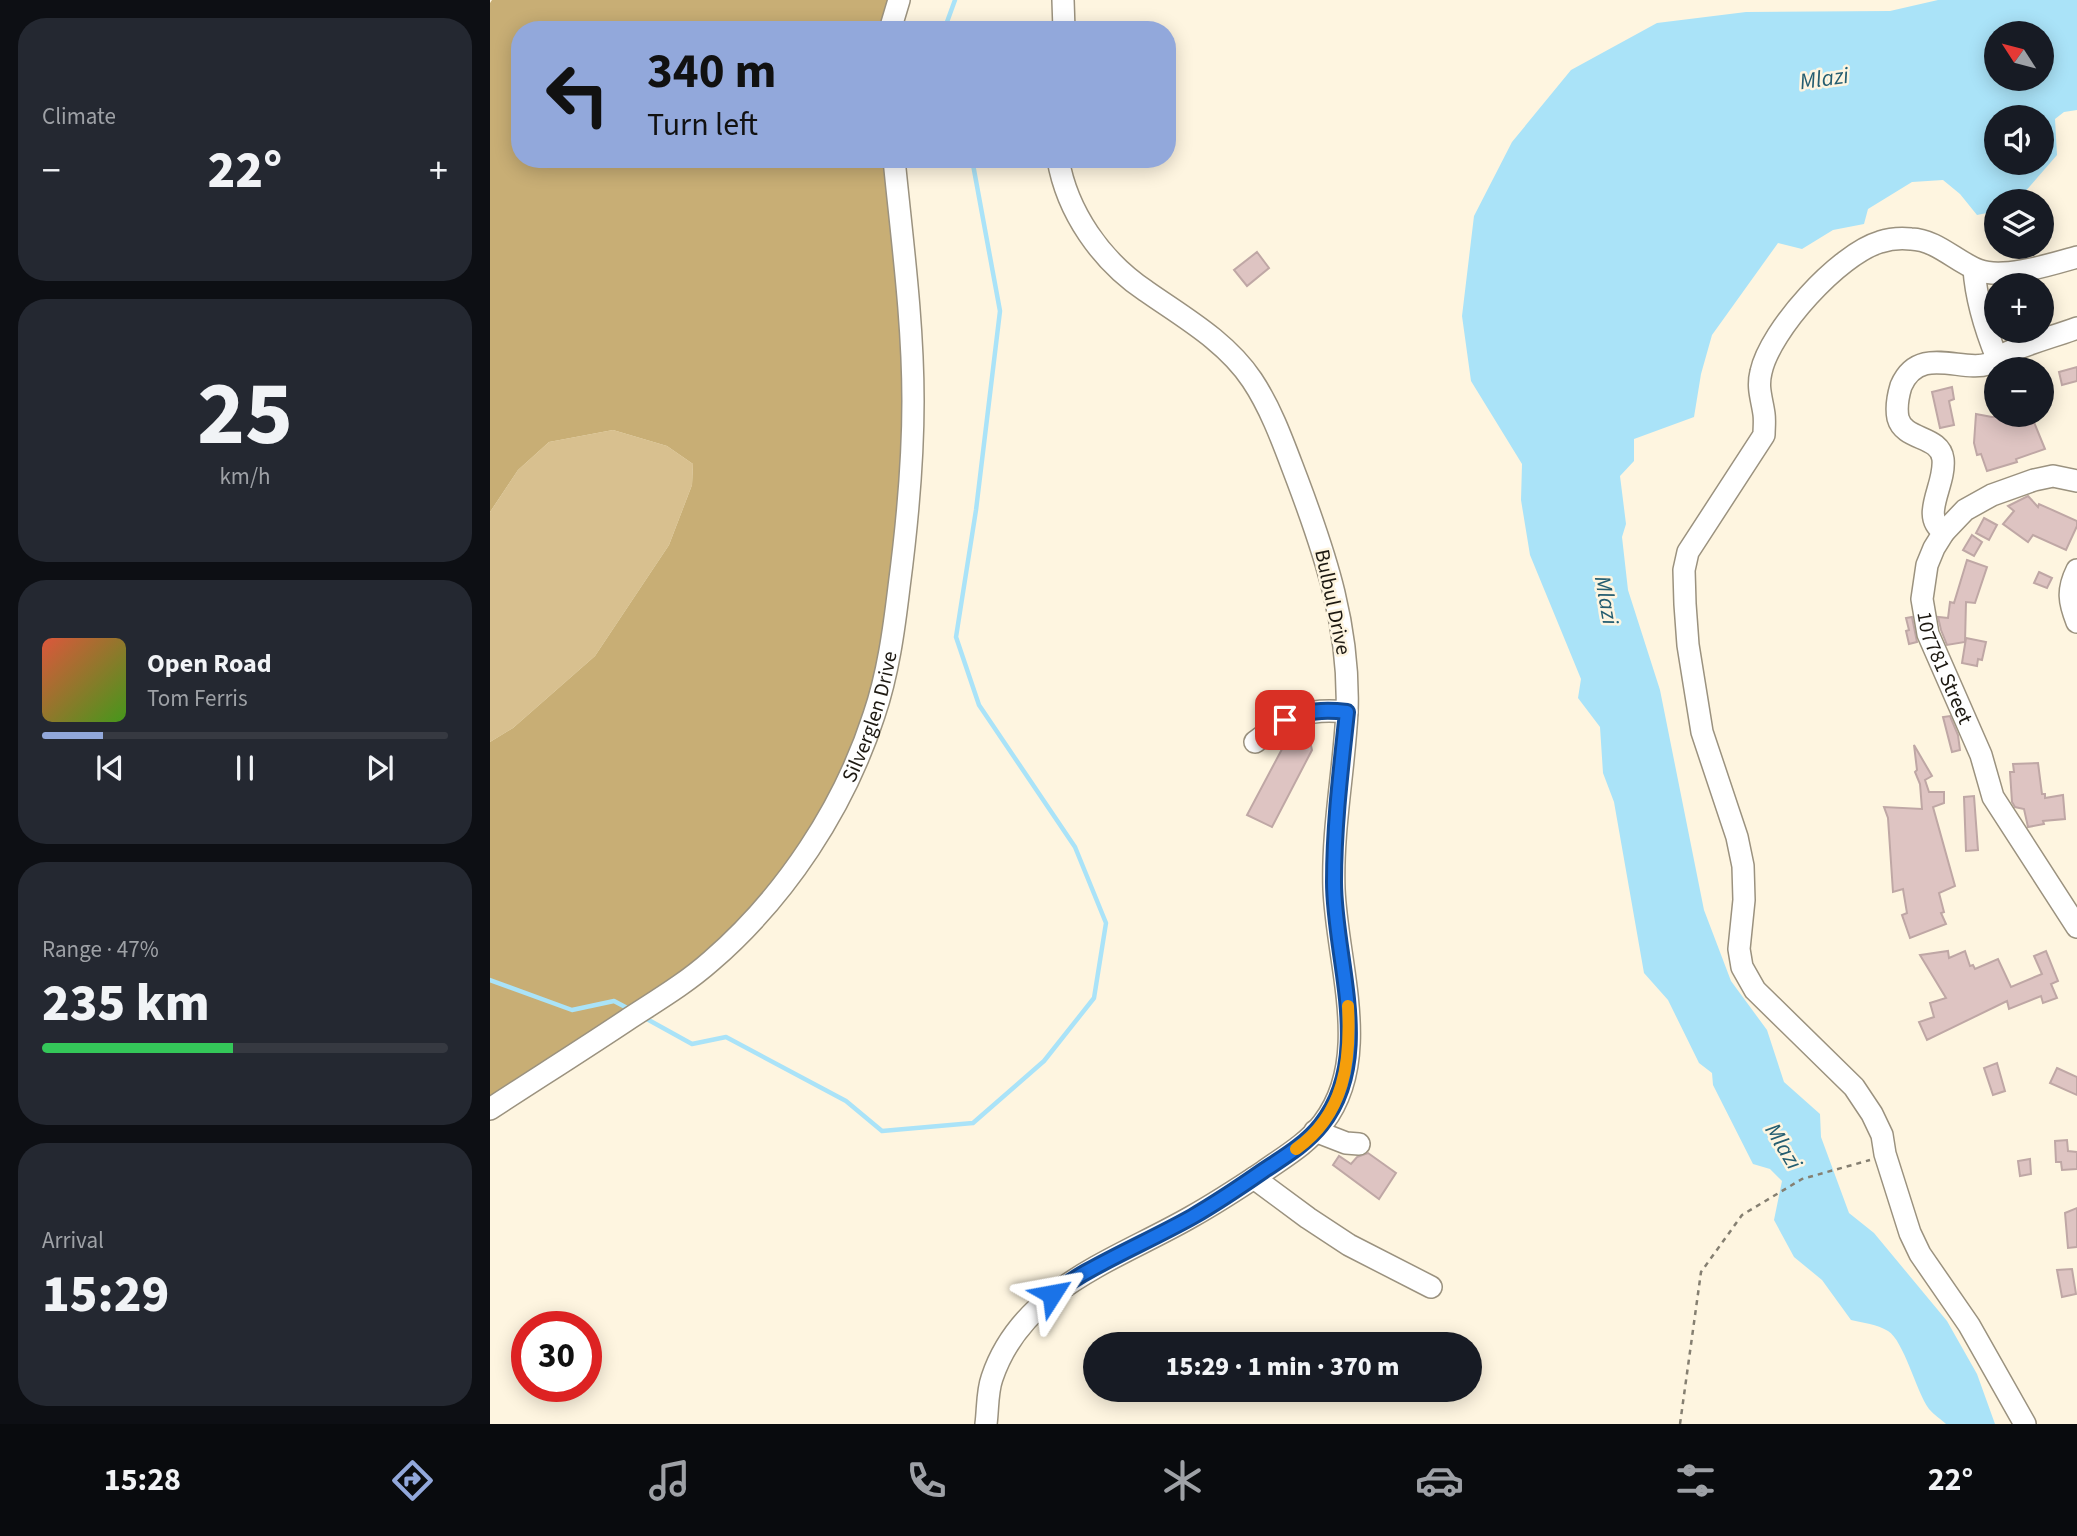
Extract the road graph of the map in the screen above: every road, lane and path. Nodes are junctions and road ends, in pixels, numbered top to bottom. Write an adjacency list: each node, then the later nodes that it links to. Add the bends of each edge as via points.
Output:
1 (899, 0): 3 (street)
2 (1063, 0): 4 (street)
3 (893, 21)
4 (1064, 21)
5 (895, 168): 20 (street, Silverglen Drive, via 910,331 911,453 896,611 875,713 858,757 797,865 739,935 674,990)
6 (1061, 168): 17 (street, Bulbul Drive, via 1074,211 1115,265 1220,345 1241,365 1262,397 1329,569 1344,634)
7 (2077, 257): 8 (street, via 1997,273)
8 (1974, 268): 10 (street); 23 (street, via 1926,242 1894,239 1856,254 1821,280 1768,356 1759,393 1764,435 1688,552 1684,570 1688,645 1702,732 1743,866 1742,967 1755,990 1854,1087 1882,1135)
9 (2077, 328): 11 (street)
10 (1997, 357)
11 (1999, 357)
12 (1984, 363): 14 (street, via 1923,366 1909,374 1900,389 1897,409 1902,426 1942,453 1943,478 1932,514 1936,527)
13 (2077, 481): 14 (street, 107781 Street, via 2053,476 2007,489 1965,510)
14 (1944, 532): 19 (street, 107781 Street, via 1927,565 1923,586 1928,634 1981,755 1996,803)
15 (2077, 570): 16 (street, via 2069,598)
16 (2077, 622)
17 (1347, 712): 18 (street, via 1324,709 1305,713 1285,720); 21 (street, Bulbul Drive, via 1334,883 1348,1008 1345,1079 1330,1113)
18 (1255, 742)
19 (2077, 927)
20 (490, 1109)
21 (1315, 1131): 22 (street); 24 (street, Bulbul Drive)
22 (1359, 1144)
23 (1885, 1154): 27 (path, via 1802,1179 1742,1215 1701,1272); 28 (street, via 1920,1254 1969,1325)
24 (1254, 1178): 25 (street, via 1349,1245); 26 (street, Bulbul Drive, via 1041,1303 1004,1350 990,1381)
25 (1431, 1287)
26 (986, 1424)
27 (1680, 1424)
28 (2025, 1424)

